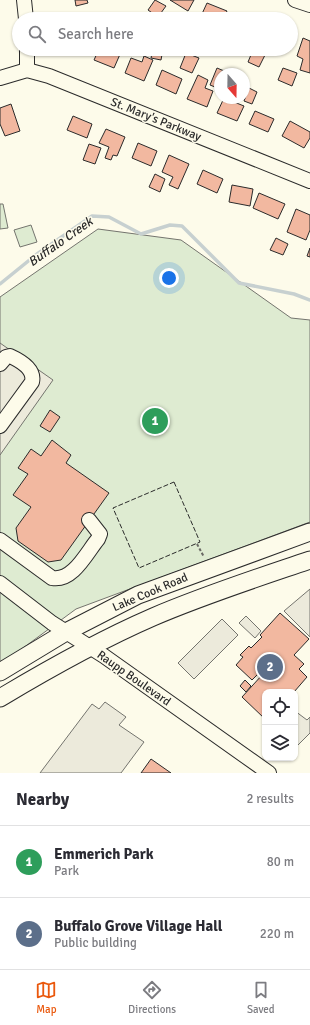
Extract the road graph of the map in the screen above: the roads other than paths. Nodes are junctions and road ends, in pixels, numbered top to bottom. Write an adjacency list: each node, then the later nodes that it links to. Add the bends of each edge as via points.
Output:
1 (24, 0): 4 (street)
2 (295, 0): 3 (street)
3 (310, 6)
4 (25, 12)
5 (27, 56): 6 (street)
6 (27, 70): 7 (street); 8 (street, St. Mary's Parkway, via 49,76)
7 (0, 78)
8 (310, 181)
9 (0, 364): 10 (street, via 10,356 30,369 33,378)
10 (0, 426)
11 (89, 520): 13 (street, via 100,534 98,539 72,572 58,579 52,578)
12 (310, 532): 16 (main road, Lake Cook Road, via 138,595)
13 (0, 540)
14 (310, 560): 17 (main road, Lake Cook Road, via 178,607)
15 (0, 583): 16 (street, Raupp Boulevard)
16 (66, 632): 17 (street, Raupp Boulevard); 18 (main road, Lake Cook Road)
17 (89, 647): 19 (main road, Lake Cook Road); 20 (street, Raupp Boulevard)
18 (0, 672)
19 (0, 698)
20 (269, 773)

